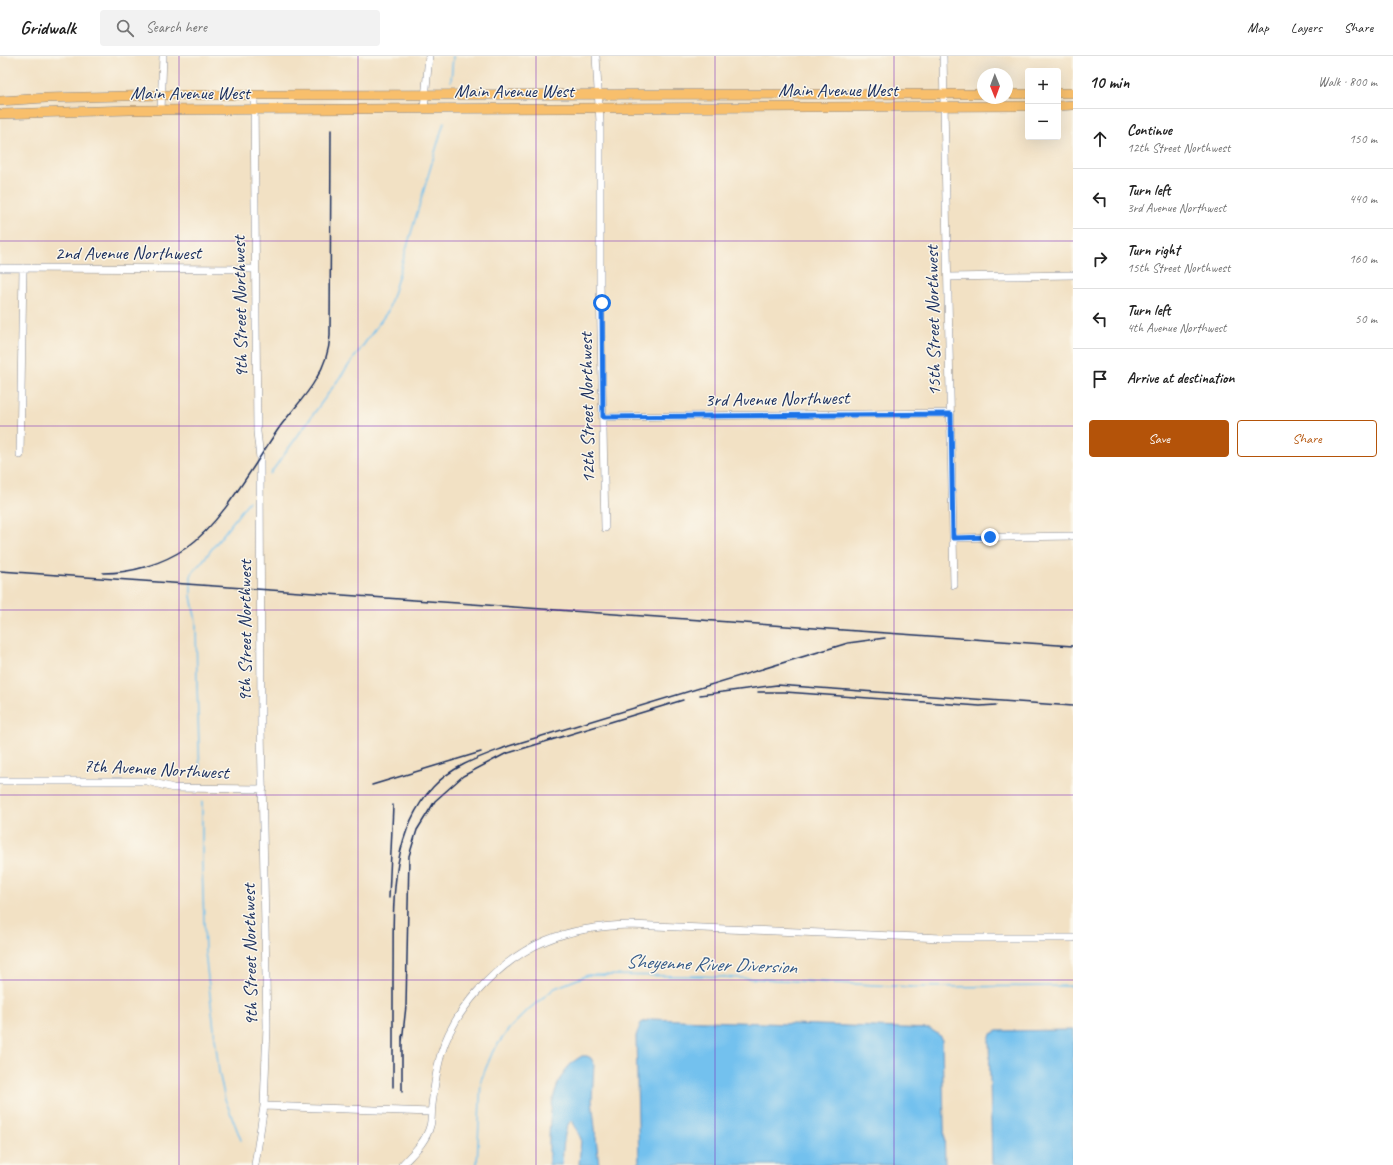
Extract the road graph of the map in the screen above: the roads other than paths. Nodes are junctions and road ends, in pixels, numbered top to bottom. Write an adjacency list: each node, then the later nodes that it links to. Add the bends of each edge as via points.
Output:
1 (163, 56): 11 (street)
2 (429, 56): 13 (street)
3 (596, 56): 14 (street, 12th Street Northwest)
4 (943, 56): 10 (street, 15th Street Northwest)
5 (1061, 93): 6 (main road)
6 (1073, 93)
7 (977, 94): 10 (main road, Main Avenue West)
8 (1013, 94): 9 (main road)
9 (1025, 94)
10 (944, 95): 14 (main road, Main Avenue West); 19 (street, 15th Street Northwest)
11 (162, 96): 12 (main road, Main Avenue West); 15 (main road, Main Avenue West); 23 (street)
12 (254, 96): 13 (main road, Main Avenue West); 21 (street, 9th Street Northwest)
13 (424, 96): 14 (main road, Main Avenue West); 22 (street)
14 (598, 96): 20 (street, 12th Street Northwest)
15 (0, 101)
16 (1073, 105): 18 (main road)
17 (1025, 106): 19 (main road, Main Avenue West)
18 (1061, 106)
19 (944, 107): 20 (main road, Main Avenue West); 29 (street, 15th Street Northwest)
20 (599, 108): 22 (main road, Main Avenue West); 31 (street, 12th Street Northwest)
21 (255, 109): 22 (main road, Main Avenue West); 23 (main road, Main Avenue West); 27 (street, 9th Street Northwest)
22 (424, 109)
23 (161, 110): 24 (main road, Main Avenue West)
24 (0, 114)
25 (0, 268): 26 (street, 2nd Avenue Northwest)
26 (23, 268): 27 (street, 2nd Avenue Northwest); 32 (street)
27 (255, 269): 38 (street, 9th Street Northwest, via 260,458)
28 (1073, 275): 29 (street)
29 (948, 278): 30 (street, 15th Street Northwest)
30 (951, 414): 31 (street, 3rd Avenue Northwest); 35 (street, 15th Street Northwest)
31 (603, 417): 33 (street, 12th Street Northwest)
32 (20, 455)
33 (605, 528)
34 (1073, 536): 35 (street)
35 (953, 538): 36 (street, 15th Street Northwest)
36 (954, 585)
37 (0, 781): 38 (street, 7th Avenue Northwest, via 147,781 173,788)
38 (263, 789): 40 (street, 9th Street Northwest, via 267,1026)
39 (1073, 938): 41 (street, via 942,938 630,925 577,930 532,946 508,961 487,980 467,1004 451,1029 441,1053)
40 (264, 1106): 41 (street); 42 (street, 9th Street Northwest)
41 (431, 1112): 43 (street, via 430,1126 420,1145)
42 (255, 1165)
43 (402, 1165)

